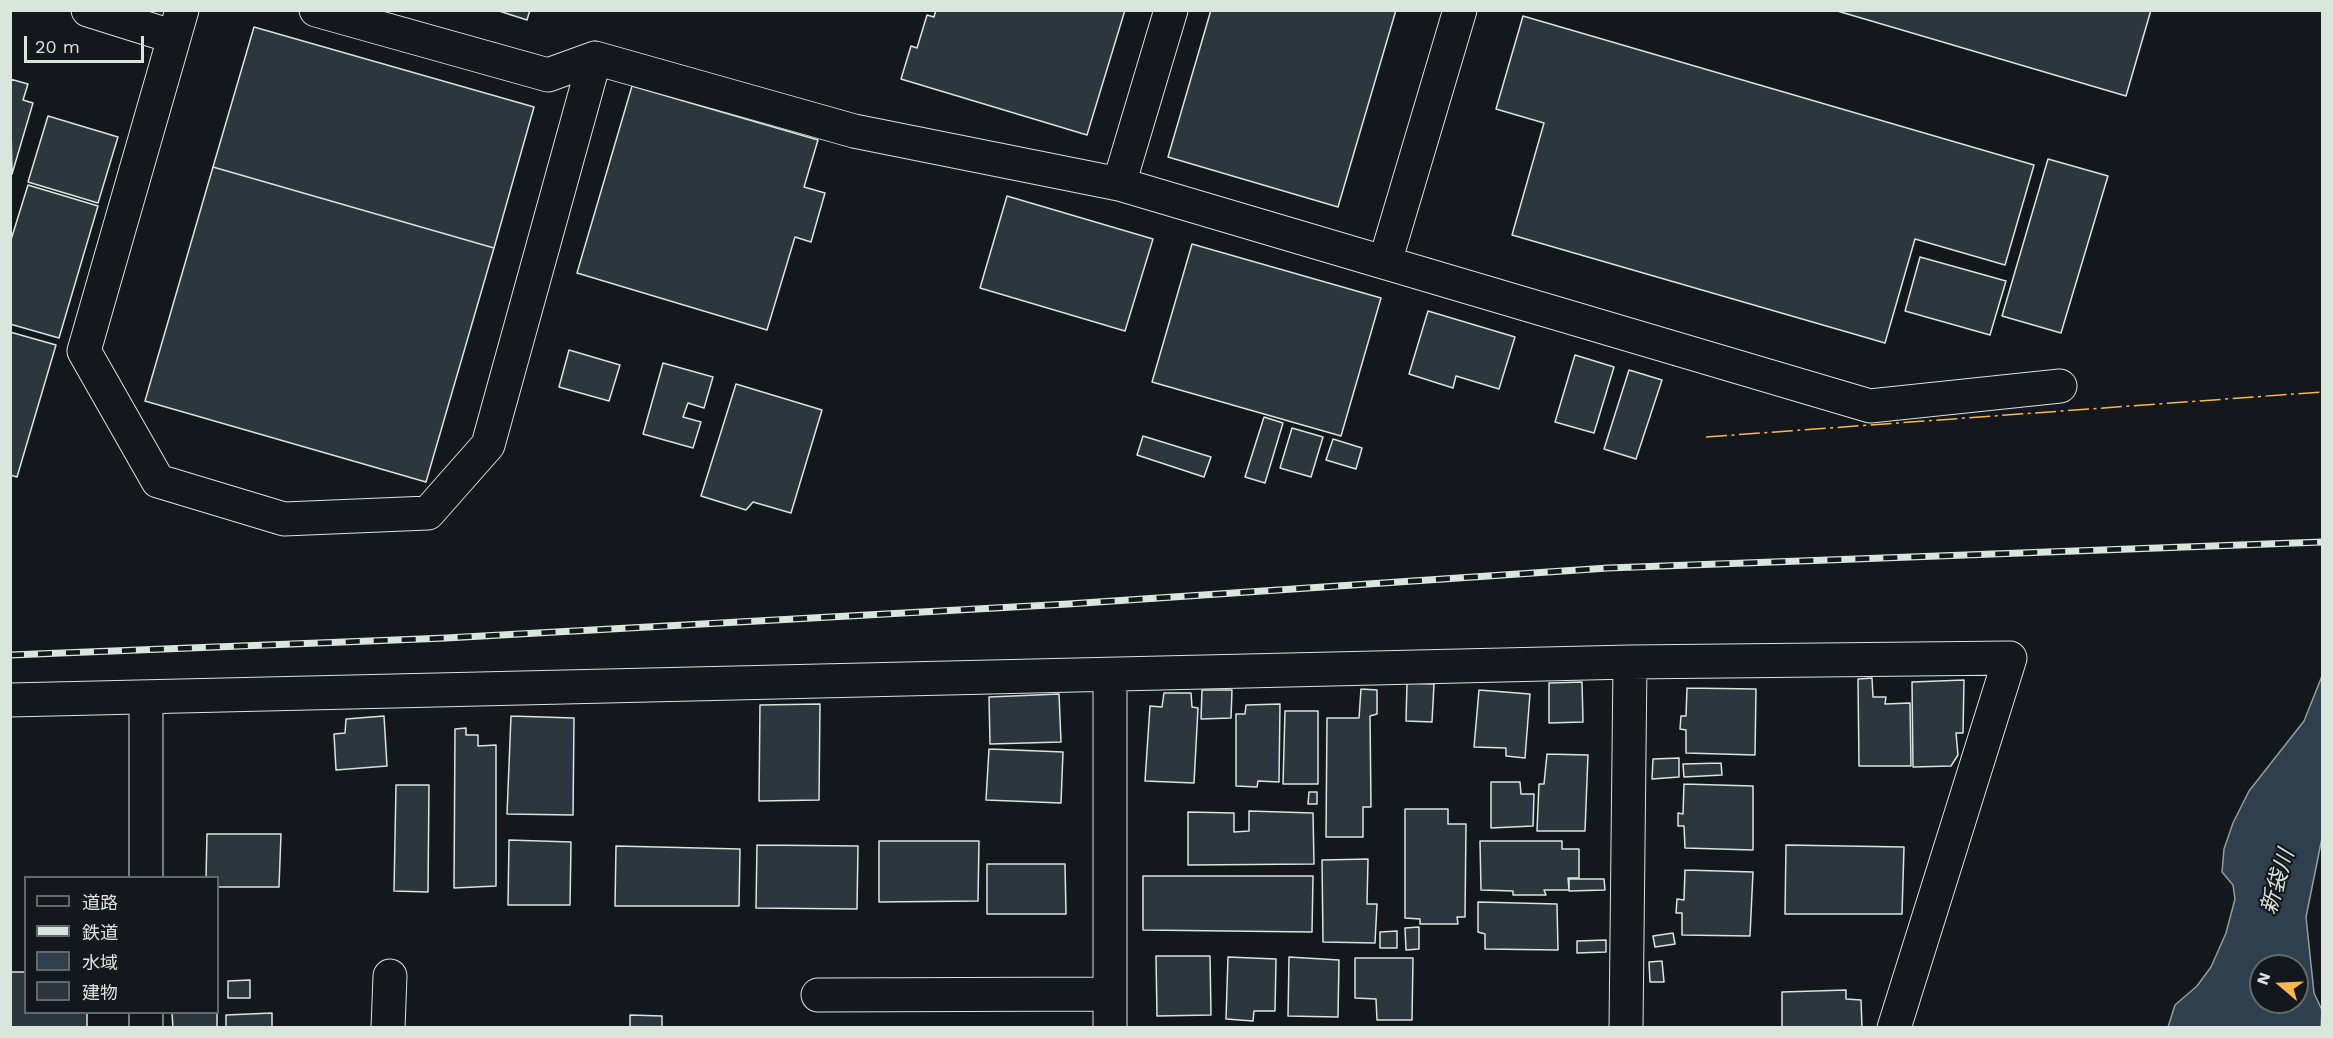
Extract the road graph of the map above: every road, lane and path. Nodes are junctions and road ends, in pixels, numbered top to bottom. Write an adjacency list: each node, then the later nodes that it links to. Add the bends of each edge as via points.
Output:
1 (316, 10): 6 (street, via 548,75)
2 (1171, 10): 7 (street)
3 (1460, 10): 8 (street)
4 (93, 11): 5 (street)
5 (178, 24): 6 (street, via 84,351 158,481 284,519 428,513 488,445)
6 (595, 58): 7 (street, via 854,131)
7 (1119, 184): 8 (street)
8 (1385, 262): 9 (street, via 1870,406)
9 (2060, 386)
10 (1630, 662): 11 (street); 20 (street); 21 (street, via 2010,658)
11 (1110, 676): 12 (street); 16 (street)
12 (146, 697): 13 (street); 14 (street)
13 (10, 700)
14 (146, 876)
15 (390, 976): 18 (street)
16 (1110, 994): 17 (street); 19 (street)
17 (818, 995)
18 (388, 1028)
19 (1110, 1028)
20 (1626, 1028)
21 (1894, 1028)

